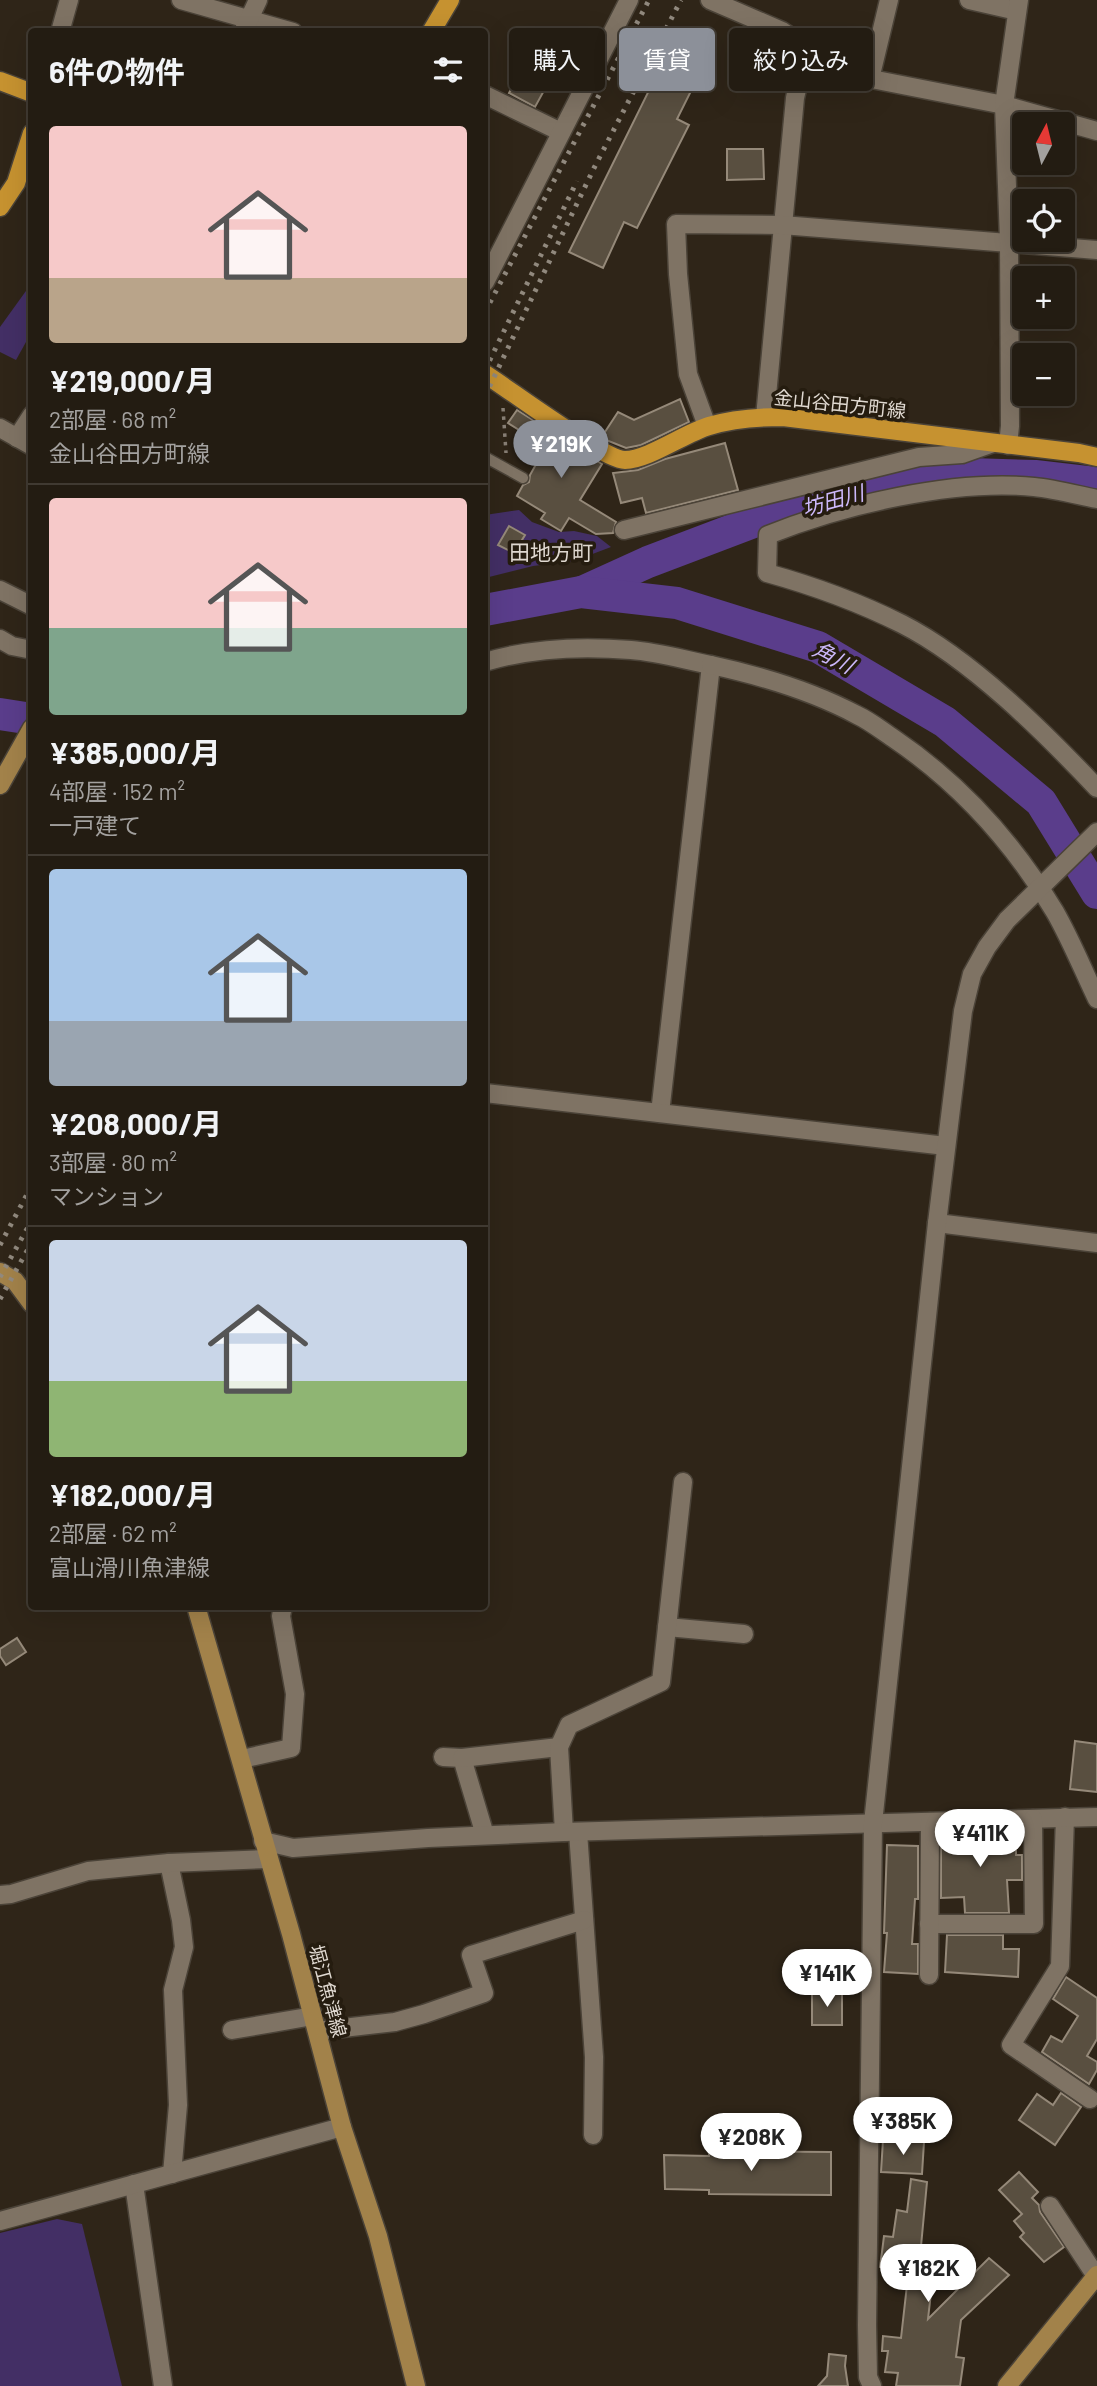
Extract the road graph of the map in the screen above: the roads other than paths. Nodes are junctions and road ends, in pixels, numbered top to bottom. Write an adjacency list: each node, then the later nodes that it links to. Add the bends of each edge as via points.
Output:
1 (69, 0): 11 (street)
2 (181, 0): 10 (street)
3 (258, 0): 10 (street)
4 (450, 0): 13 (main road)
5 (629, 0): 23 (street)
6 (710, 0): 14 (street)
7 (889, 0): 15 (street)
8 (969, 0): 9 (street)
9 (1018, 5): 21 (street)
10 (246, 25): 12 (street)
11 (61, 28)
12 (266, 28)
13 (433, 28)
14 (775, 28)
15 (873, 67)
16 (873, 80): 21 (street)
17 (0, 82): 19 (main road)
18 (797, 91): 26 (street)
19 (28, 92)
20 (488, 96): 23 (street)
21 (1004, 105): 22 (street); 27 (street)
22 (1097, 131)
23 (561, 132): 29 (street)
24 (28, 146): 25 (main road, via 16,183)
25 (0, 207)
26 (782, 225): 27 (street); 31 (street); 32 (street, via 676,224 688,374)
27 (1009, 242): 28 (street); 35 (street, via 1010,426)
28 (1097, 250)
29 (488, 276)
30 (488, 376): 32 (main road, 金山谷田方町線, via 543,415 624,460)
31 (765, 417): 32 (main road, 金山谷田方町線); 35 (main road, 金山谷田方町線)
32 (707, 426)
33 (0, 428): 34 (street)
34 (24, 442)
35 (1001, 444): 36 (main road, 金山谷田方町線); 40 (street, via 962,454 919,457)
36 (1097, 457)
37 (488, 459): 38 (lane)
38 (523, 478)
39 (1097, 499): 50 (street, via 1034,487 957,487 889,499 768,536 767,573 840,595 904,625 949,653 1051,740)
40 (624, 530)
41 (0, 590): 42 (street)
42 (28, 604)
43 (0, 639): 44 (street)
44 (28, 649)
45 (488, 661): 46 (street, via 567,648 633,650)
46 (712, 665): 52 (street, via 814,695 859,715 913,751 995,826); 55 (street)
47 (28, 735): 48 (main road)
48 (7, 758): 49 (main road)
49 (0, 785)
50 (1097, 788)
51 (1097, 832): 52 (street)
52 (1042, 886): 53 (street); 56 (street, via 1007,919 972,974)
53 (1097, 999)
54 (488, 1093): 55 (street)
55 (660, 1113): 56 (street)
56 (946, 1146): 57 (street)
57 (937, 1223): 58 (street); 74 (street)
58 (1097, 1243)
59 (0, 1272): 60 (main road, via 15,1281)
60 (28, 1299)
61 (683, 1482): 64 (street)
62 (197, 1610): 69 (main road, 堀江魚津線)
63 (282, 1610): 69 (street, via 295,1694 291,1748)
64 (667, 1627): 65 (street); 66 (street, via 661,1682 569,1725)
65 (744, 1634)
66 (559, 1746): 68 (street); 75 (street)
67 (443, 1757): 68 (street)
68 (462, 1758): 76 (street)
69 (242, 1759): 77 (main road, 堀江魚津線)
70 (1065, 1817): 71 (street); 72 (street); 85 (street, via 1060,1966 1011,2045)
71 (1097, 1817)
72 (1032, 1819): 73 (street); 81 (street, via 1034,1924)
73 (930, 1822): 74 (street); 81 (street)
74 (873, 1823): 75 (street); 95 (street, via 867,2325)
75 (571, 1832): 76 (street); 80 (street)
76 (485, 1836): 77 (street)
77 (266, 1850): 78 (street); 83 (main road, 堀江魚津線)
78 (169, 1863): 79 (street, via 88,1871); 88 (street, via 184,1947 173,1990 178,2105)
79 (0, 1895)
80 (584, 1920): 83 (street, via 471,1955 484,1993 395,2022); 87 (street, via 594,2057)
81 (929, 1924): 82 (street)
82 (929, 1975)
83 (315, 2023): 84 (street); 86 (main road, 堀江魚津線)
84 (232, 2030)
85 (1090, 2099)
86 (342, 2127): 88 (street); 94 (main road, 堀江魚津線, via 378,2236)
87 (593, 2135)
88 (172, 2174): 89 (street)
89 (134, 2184): 91 (street); 93 (street)
90 (1050, 2206): 92 (street)
91 (0, 2221)
92 (1097, 2276): 96 (main road)
93 (163, 2386)
94 (416, 2386)
95 (872, 2386)
96 (1007, 2386)

